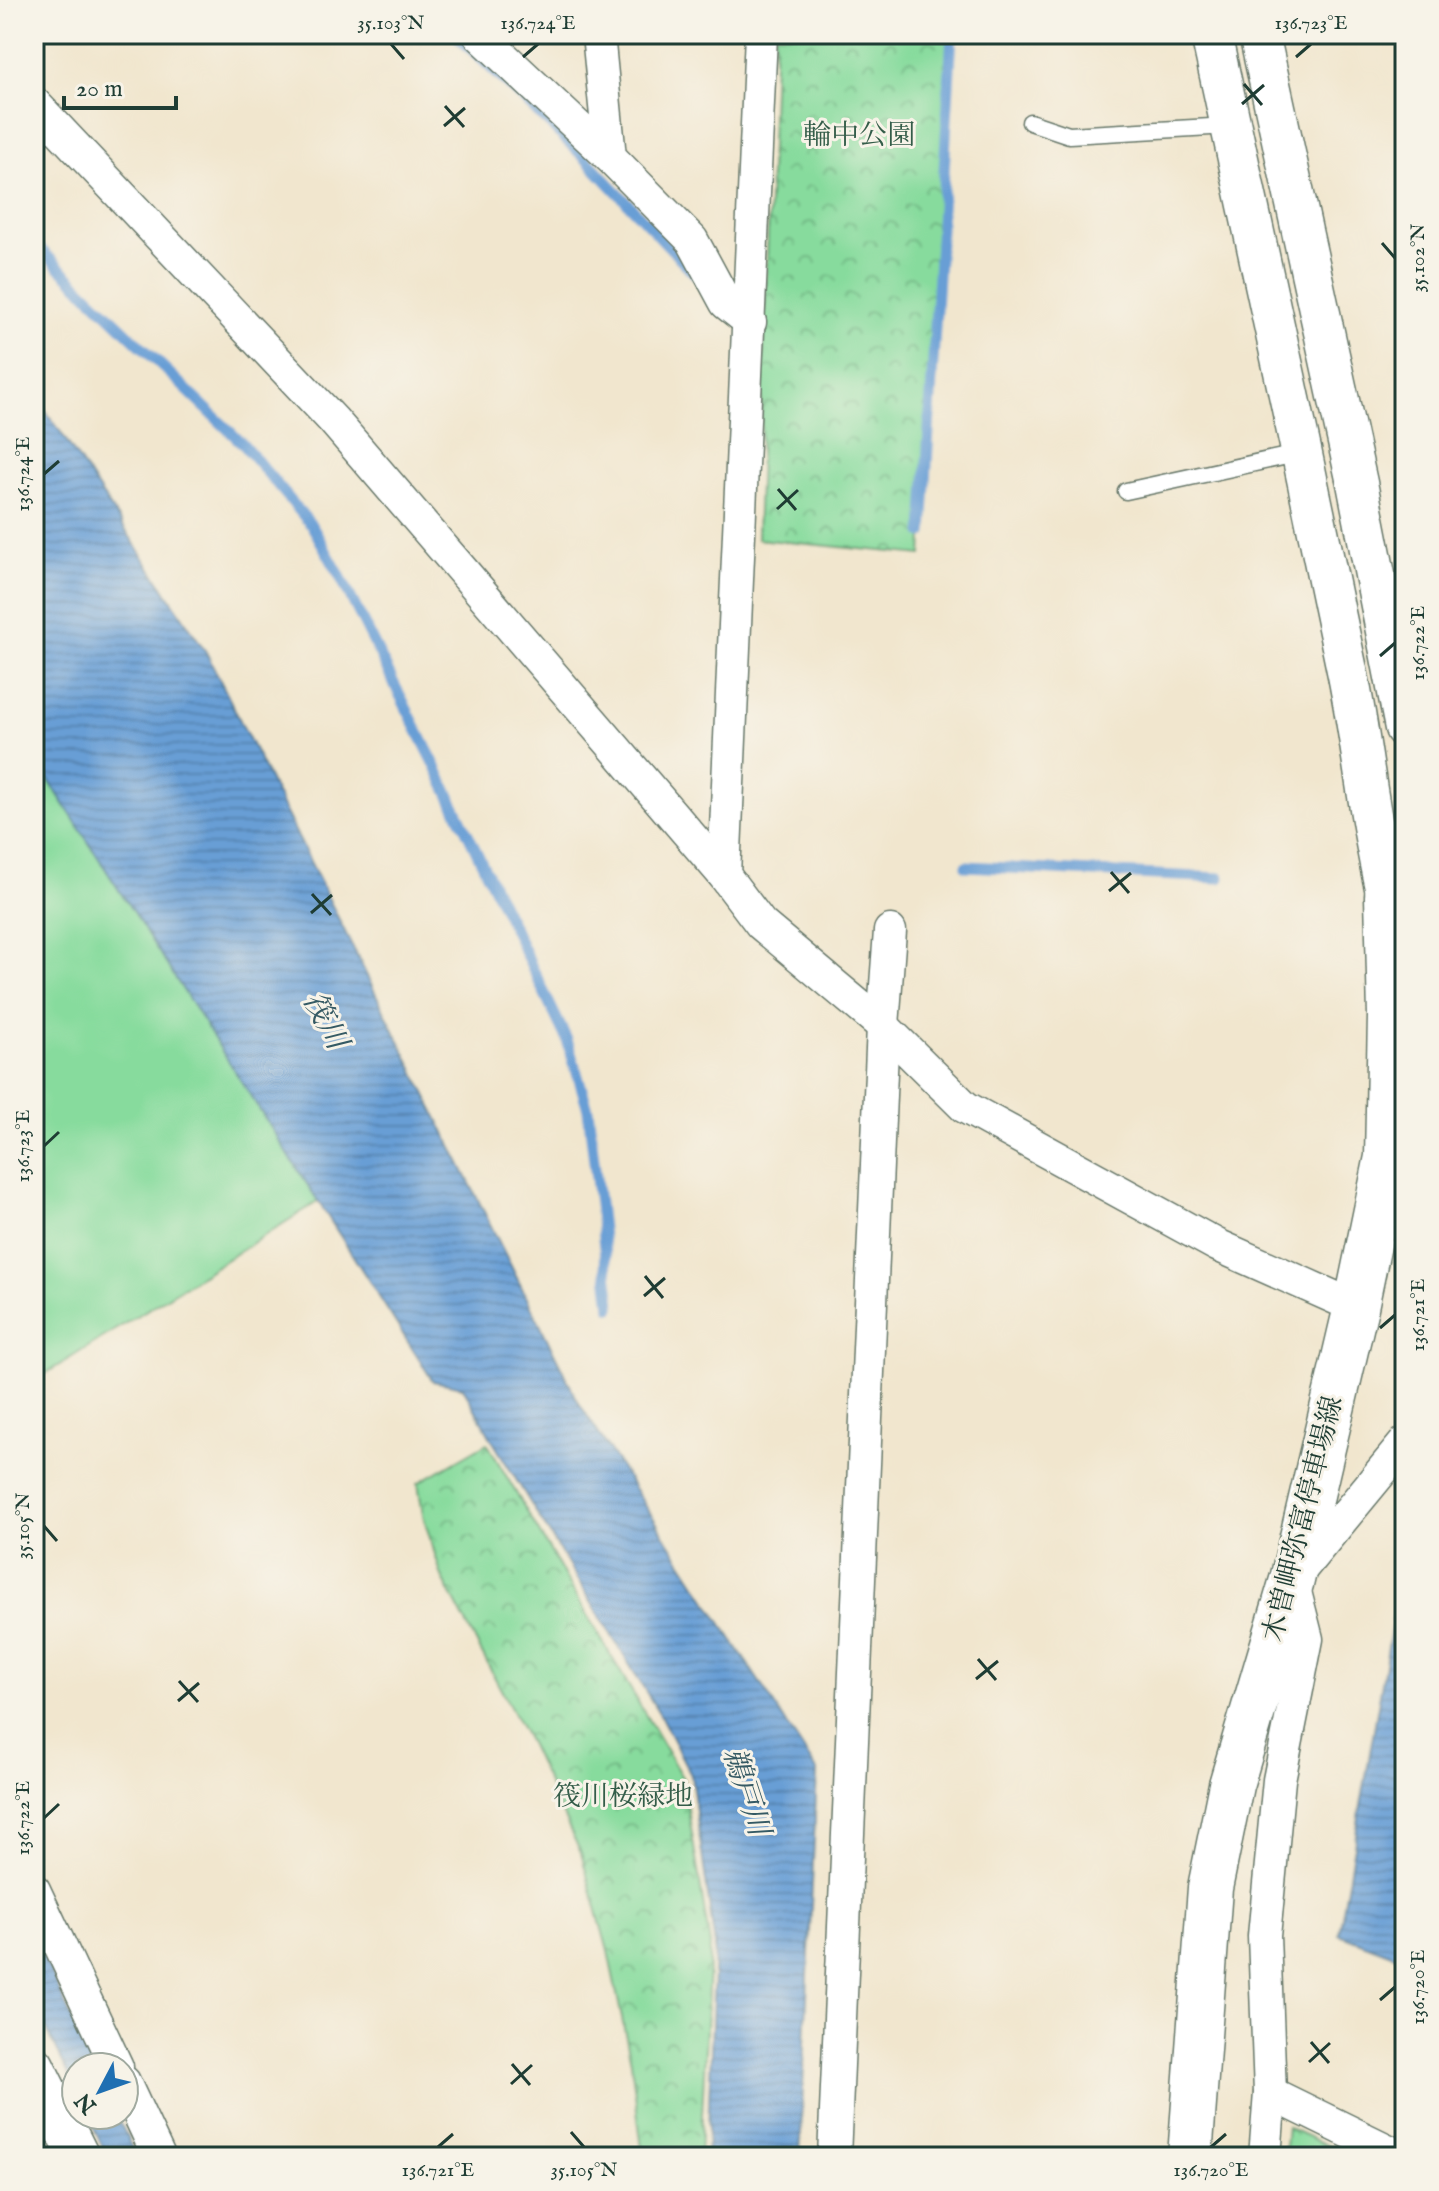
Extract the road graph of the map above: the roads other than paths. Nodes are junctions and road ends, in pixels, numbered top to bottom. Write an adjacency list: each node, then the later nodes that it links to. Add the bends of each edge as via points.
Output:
1 (479, 34): 9 (street)
2 (598, 34): 9 (street)
3 (761, 34): 10 (street)
4 (1211, 34): 8 (street)
5 (1259, 34): 13 (street)
6 (34, 103): 15 (street, via 333,420)
7 (1030, 122): 8 (lane, via 1069,135)
8 (1231, 126): 11 (street)
9 (610, 157): 10 (street, via 692,240 726,303)
10 (750, 322): 15 (street)
11 (1302, 452): 12 (lane); 16 (street, via 1356,713 1373,840)
12 (1126, 491)
13 (1405, 728)
14 (1405, 857): 16 (street)
15 (724, 875): 18 (street, via 761,924)
16 (1396, 894): 19 (main road, 木曽岬弥富停車場線, via 1387,1157)
17 (890, 931): 18 (street)
18 (883, 1026): 19 (street, via 965,1107 1217,1245); 29 (street)
19 (1356, 1307): 21 (main road, 木曽岬弥富停車場線)
20 (1405, 1443): 21 (street)
21 (1292, 1580): 25 (street, via 1307,1639 1279,1780 1264,1936); 30 (main road, 木曽岬弥富停車場線, via 1231,1785 1210,1888)
22 (34, 1890): 23 (street)
23 (109, 2051)
24 (34, 2066): 27 (street)
25 (1270, 2093): 31 (street); 32 (street)
26 (140, 2116): 28 (street)
27 (79, 2157)
28 (159, 2157)
29 (834, 2157)
30 (1190, 2157)
31 (1265, 2157)
32 (1401, 2157)

